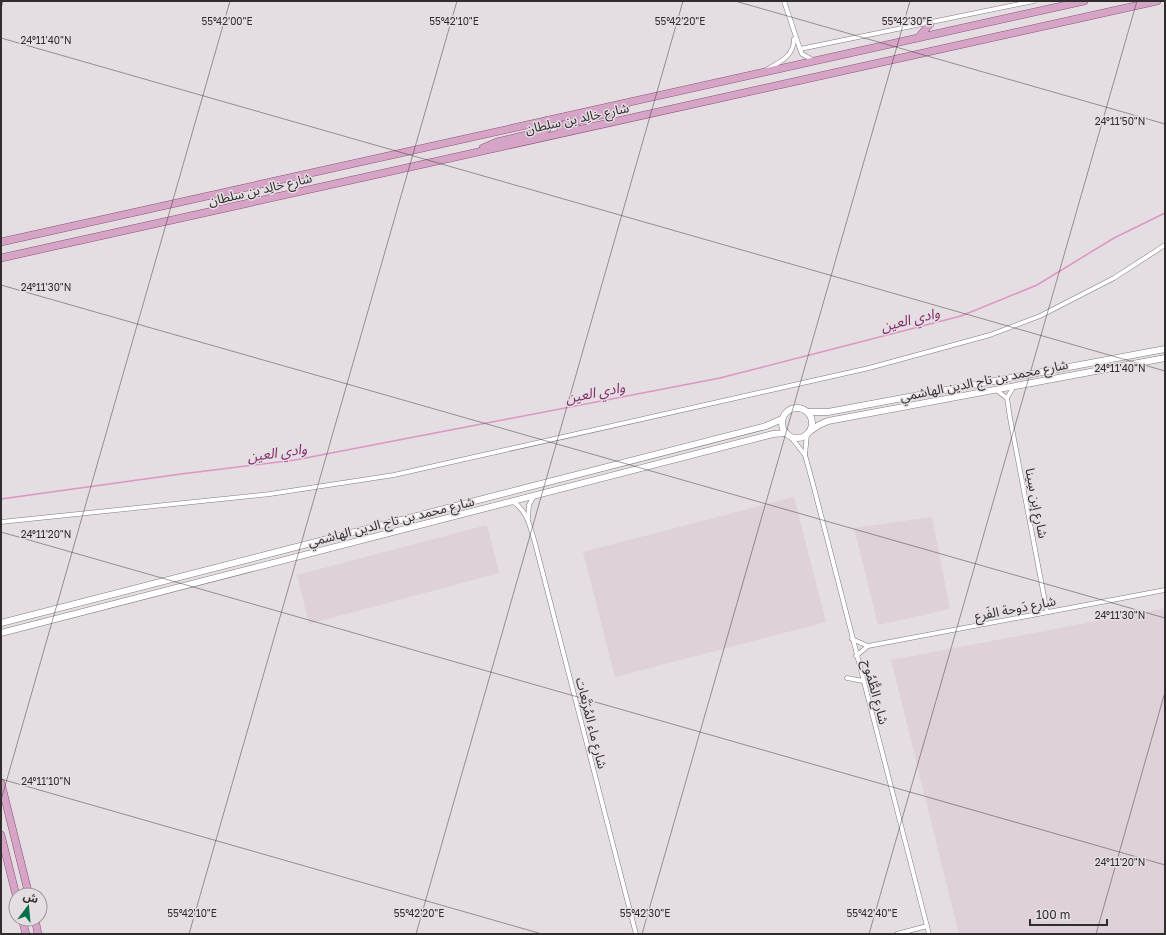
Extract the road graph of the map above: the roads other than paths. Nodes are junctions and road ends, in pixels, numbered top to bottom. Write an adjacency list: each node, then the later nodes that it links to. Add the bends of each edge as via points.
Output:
1 (784, 1): 9 (street)
2 (1034, 1): 6 (street)
3 (1084, 1): 10 (main road, شارع خالِد بن سلطان)
4 (1132, 1): 7 (main road)
5 (1157, 1): 7 (main road, شارع خالِد بن سلطان)
6 (1025, 2): 8 (street)
7 (1123, 9): 16 (main road, شارع خالِد بن سلطان)
8 (930, 24): 10 (main road); 11 (street)
9 (795, 36): 11 (street); 13 (street, via 792,52)
10 (918, 38): 12 (main road, شارع خالِد بن سلطان)
11 (800, 49): 12 (street, via 802,54)
12 (815, 61): 13 (main road, شارع خالِد بن سلطان)
13 (759, 74): 14 (main road, شارع خالِد بن سلطان)
14 (631, 101): 15 (main road, شارع خالِد بن سلطان); 16 (main road, via 609,113 565,124 561,127)
15 (548, 120): 17 (main road, via 549,126 546,130 492,143); 18 (main road, شارع خالِد بن سلطان)
16 (561, 133): 17 (main road, شارع خالِد بن سلطان)
17 (478, 152): 20 (main road, شارع خالِد بن سلطان)
18 (1, 242)
19 (1165, 244): 34 (street, via 1114,278 1040,316 990,335 869,368 394,475 270,494)
20 (1, 258)
21 (1165, 349): 26 (street, شارع محمد بن تاج الدين الهاشمي, via 828,412)
22 (1165, 358): 23 (street, شارع محمد بن تاج الدين الهاشمي)
23 (1014, 386): 24 (street, شارع محمد بن تاج الدين الهاشمي); 25 (street)
24 (996, 390): 25 (street); 28 (street, شارع محمد بن تاج الدين الهاشمي, via 828,421)
25 (1007, 398): 38 (street, شارع إبن سِينا)
26 (808, 412): 27 (street, via 795,408 786,412); 28 (street, via 812,423)
27 (782, 418): 29 (street, via 782,425); 35 (street, شارع محمد بن تاج الدين الهاشمي, via 766,426)
28 (809, 432): 29 (street, via 799,438); 30 (street, شارع الطُّمُوح)
29 (788, 435): 30 (street, شارع الطُّمُوح); 31 (street, شارع محمد بن تاج الدين الهاشمي, via 770,434)
30 (805, 455): 41 (street, شارع الطُّمُوح)
31 (536, 494): 32 (street, شارع محمد بن تاج الدين الهاشمي); 33 (street, شارع ماء المُرَبَّعات, via 529,505)
32 (512, 501): 33 (street, شارع ماء المُرَبَّعات); 37 (street, شارع محمد بن تاج الدين الهاشمي)
33 (528, 518): 53 (street, شارع ماء المُرَبَّعات)
34 (1, 522)
35 (128, 590): 37 (street, via 94,603 94,606); 39 (street, شارع محمد بن تاج الدين الهاشمي)
36 (1165, 590): 38 (street, شارع دَوحة الفَرع)
37 (99, 608): 40 (street, شارع محمد بن تاج الدين الهاشمي)
38 (1047, 612): 42 (street, شارع دَوحة الفَرع)
39 (1, 623)
40 (1, 633)
41 (852, 639): 42 (street); 43 (street, شارع الطُّمُوح)
42 (868, 646): 43 (street, شارع دَوحة الفَرع)
43 (856, 656): 45 (street, شارع الطُّمُوح)
44 (848, 678): 45 (street)
45 (863, 681): 52 (street, شارع الطُّمُوح)
46 (1, 783): 51 (main road)
47 (1, 836): 49 (main road)
48 (1, 851): 49 (street)
49 (8, 864): 50 (main road)
50 (14, 887)
51 (27, 887)
52 (927, 926): 54 (street); 55 (street, شارع الطُّمُوح)
53 (636, 934)
54 (897, 934)
55 (929, 934)

